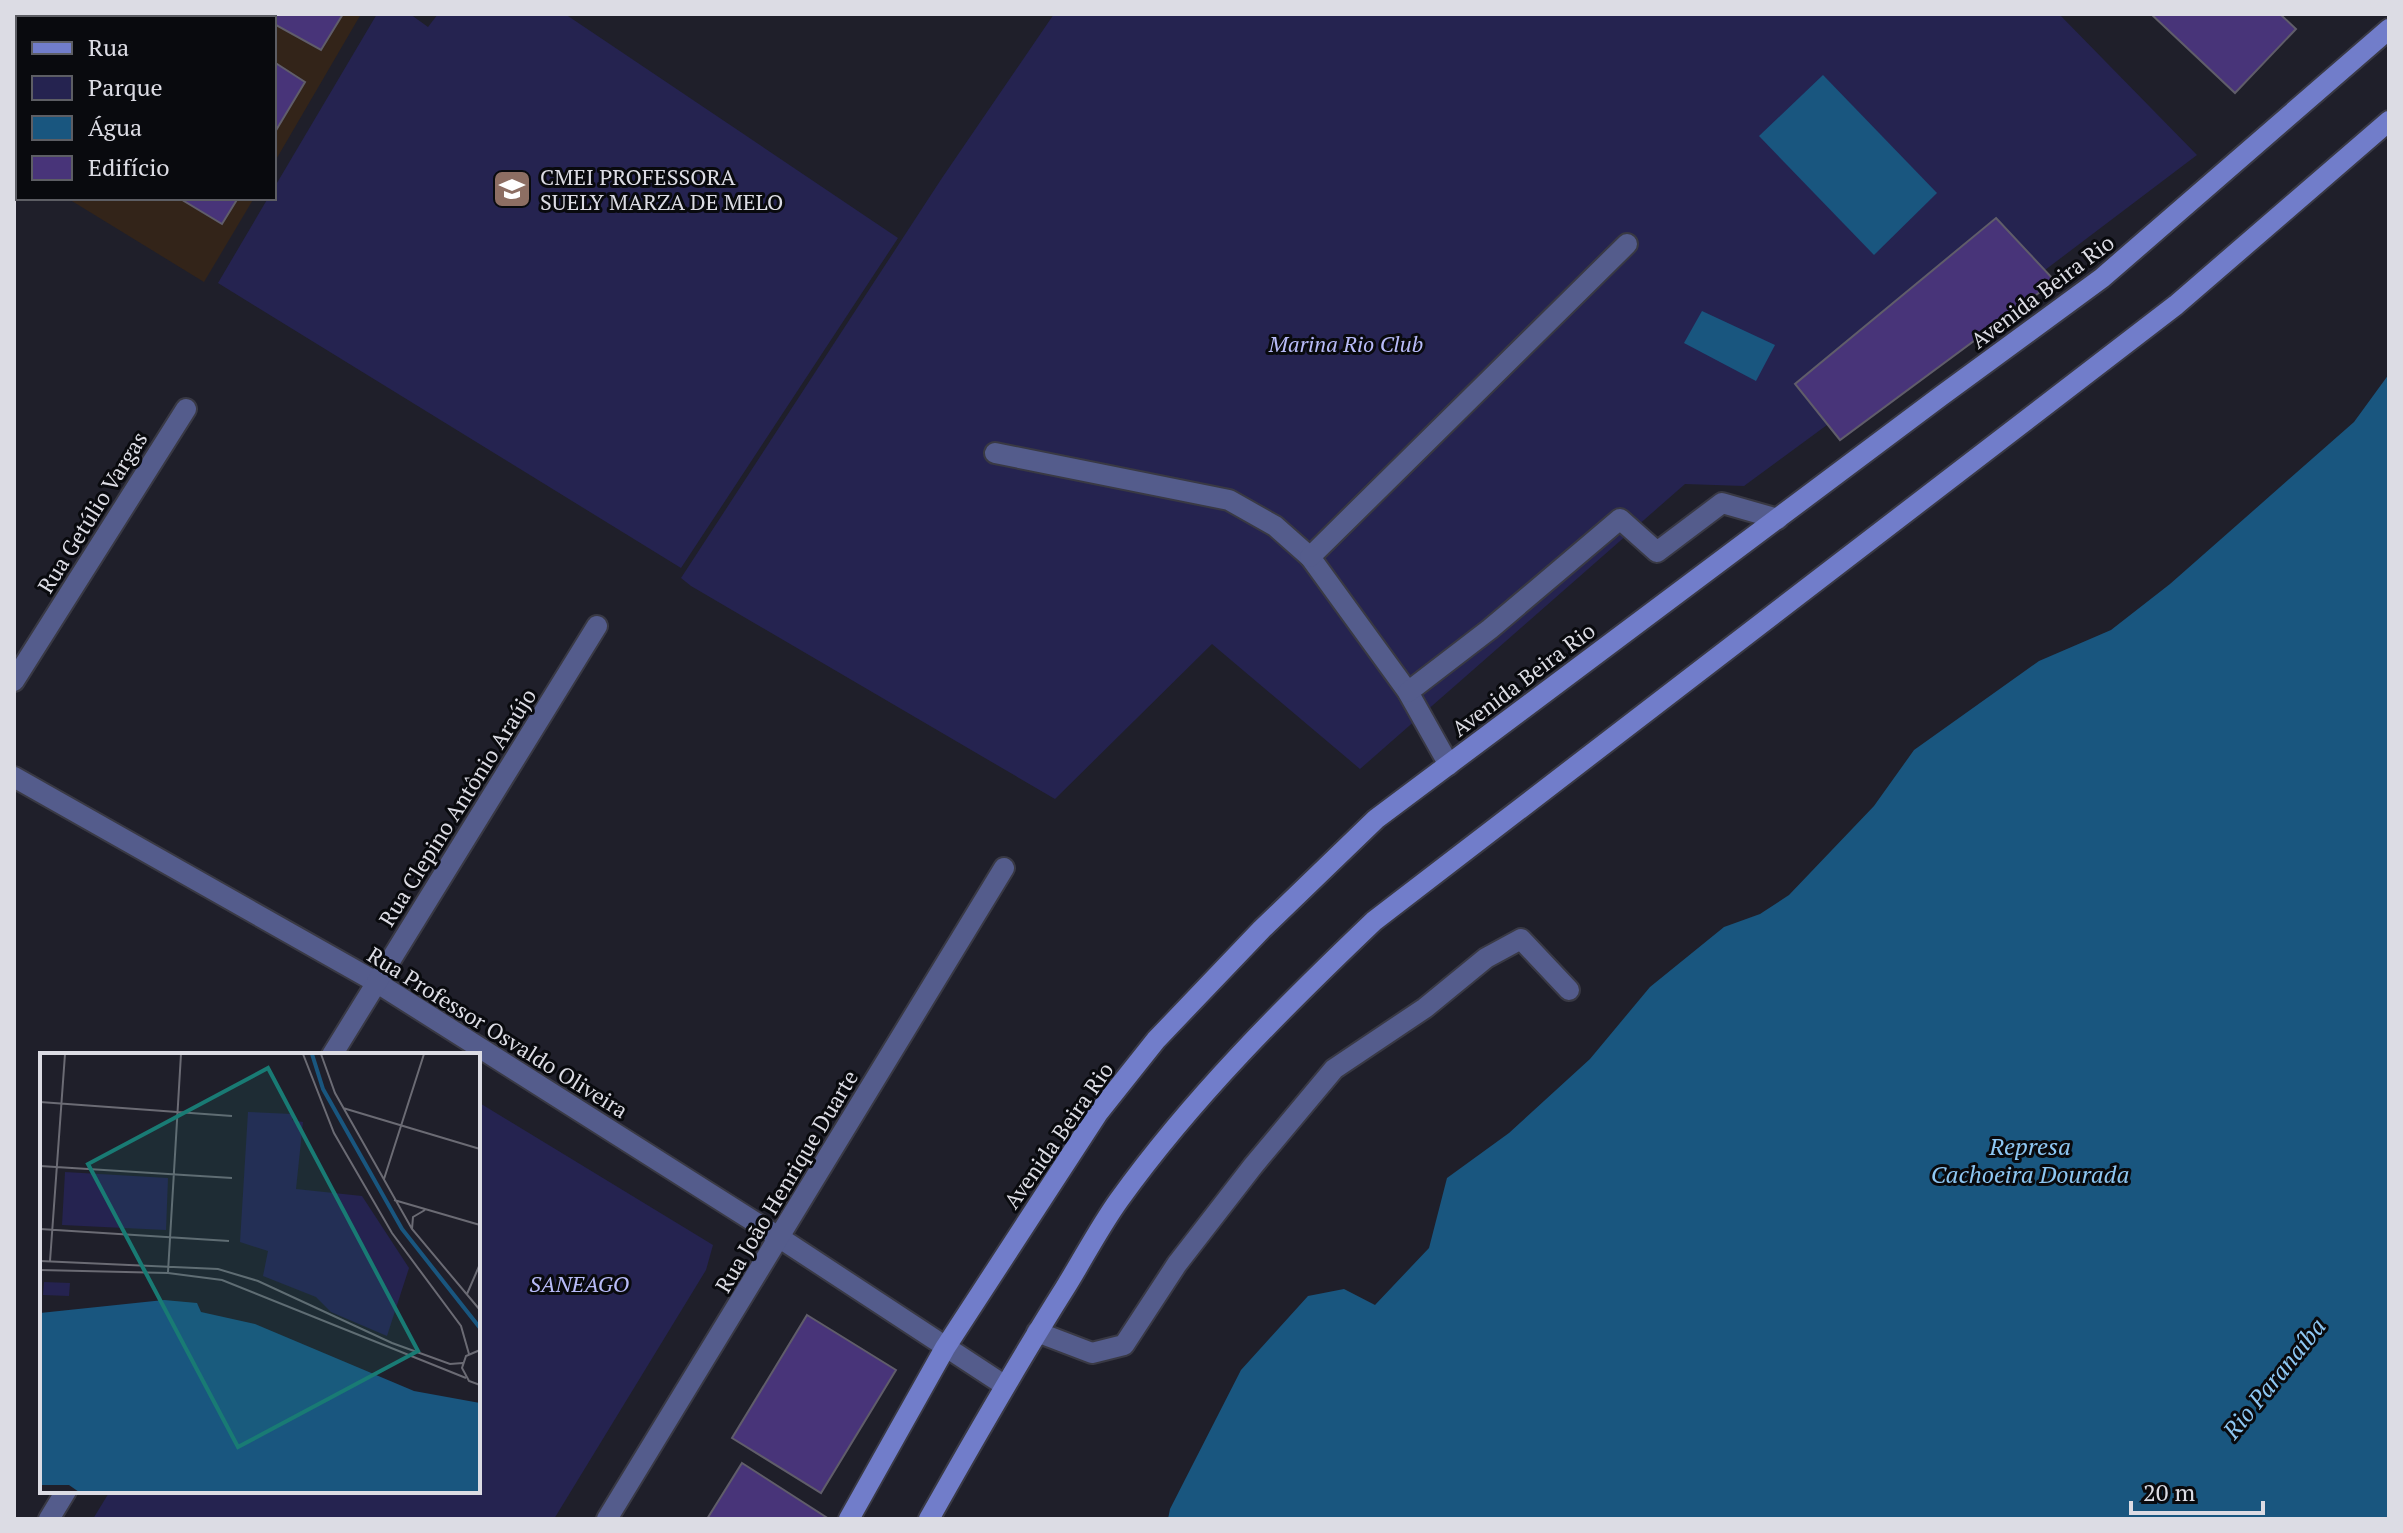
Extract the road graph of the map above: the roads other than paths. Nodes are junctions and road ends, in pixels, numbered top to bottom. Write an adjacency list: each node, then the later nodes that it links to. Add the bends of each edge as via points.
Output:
1 (2389, 29): 6 (main road, Avenida Beira Rio, via 2102,278)
2 (2389, 121): 18 (main road, via 2164,314 1374,921 1240,1054 1179,1125 1119,1201)
3 (1627, 244): 7 (street)
4 (186, 409): 9 (street, Rua Getúlio Vargas)
5 (995, 453): 7 (street, via 1229,500 1275,526)
6 (1778, 519): 10 (street, via 1722,503 1657,552 1620,519); 11 (main road, Avenida Beira Rio)
7 (1310, 557): 10 (street)
8 (597, 626): 14 (street, Rua Clepino Antônio Araújo)
9 (14, 681)
10 (1408, 692): 11 (street)
11 (1449, 765): 19 (main road, Avenida Beira Rio, via 1376,819 1156,1040 1098,1113)
12 (14, 777): 14 (street, Rua Professor Osvaldo Oliveira)
13 (1004, 868): 17 (street, Rua João Henrique Duarte)
14 (376, 982): 16 (street, Rua Clepino Antônio Araújo); 17 (street, Rua Professor Osvaldo Oliveira)
15 (1569, 990): 18 (street, via 1521,939 1486,958 1425,1008 1334,1069 1177,1264 1124,1345 1092,1353)
16 (333, 1053)
17 (780, 1238): 19 (street, Rua Professor Osvaldo Oliveira); 23 (street, Rua João Henrique Duarte)
18 (1037, 1332): 20 (main road)
19 (945, 1348): 20 (street, Rua Professor Osvaldo Oliveira); 24 (main road, Avenida Beira Rio)
20 (1004, 1385): 25 (main road)
21 (65, 1493): 22 (street)
22 (49, 1519)
23 (607, 1519)
24 (849, 1519)
25 (929, 1519)

